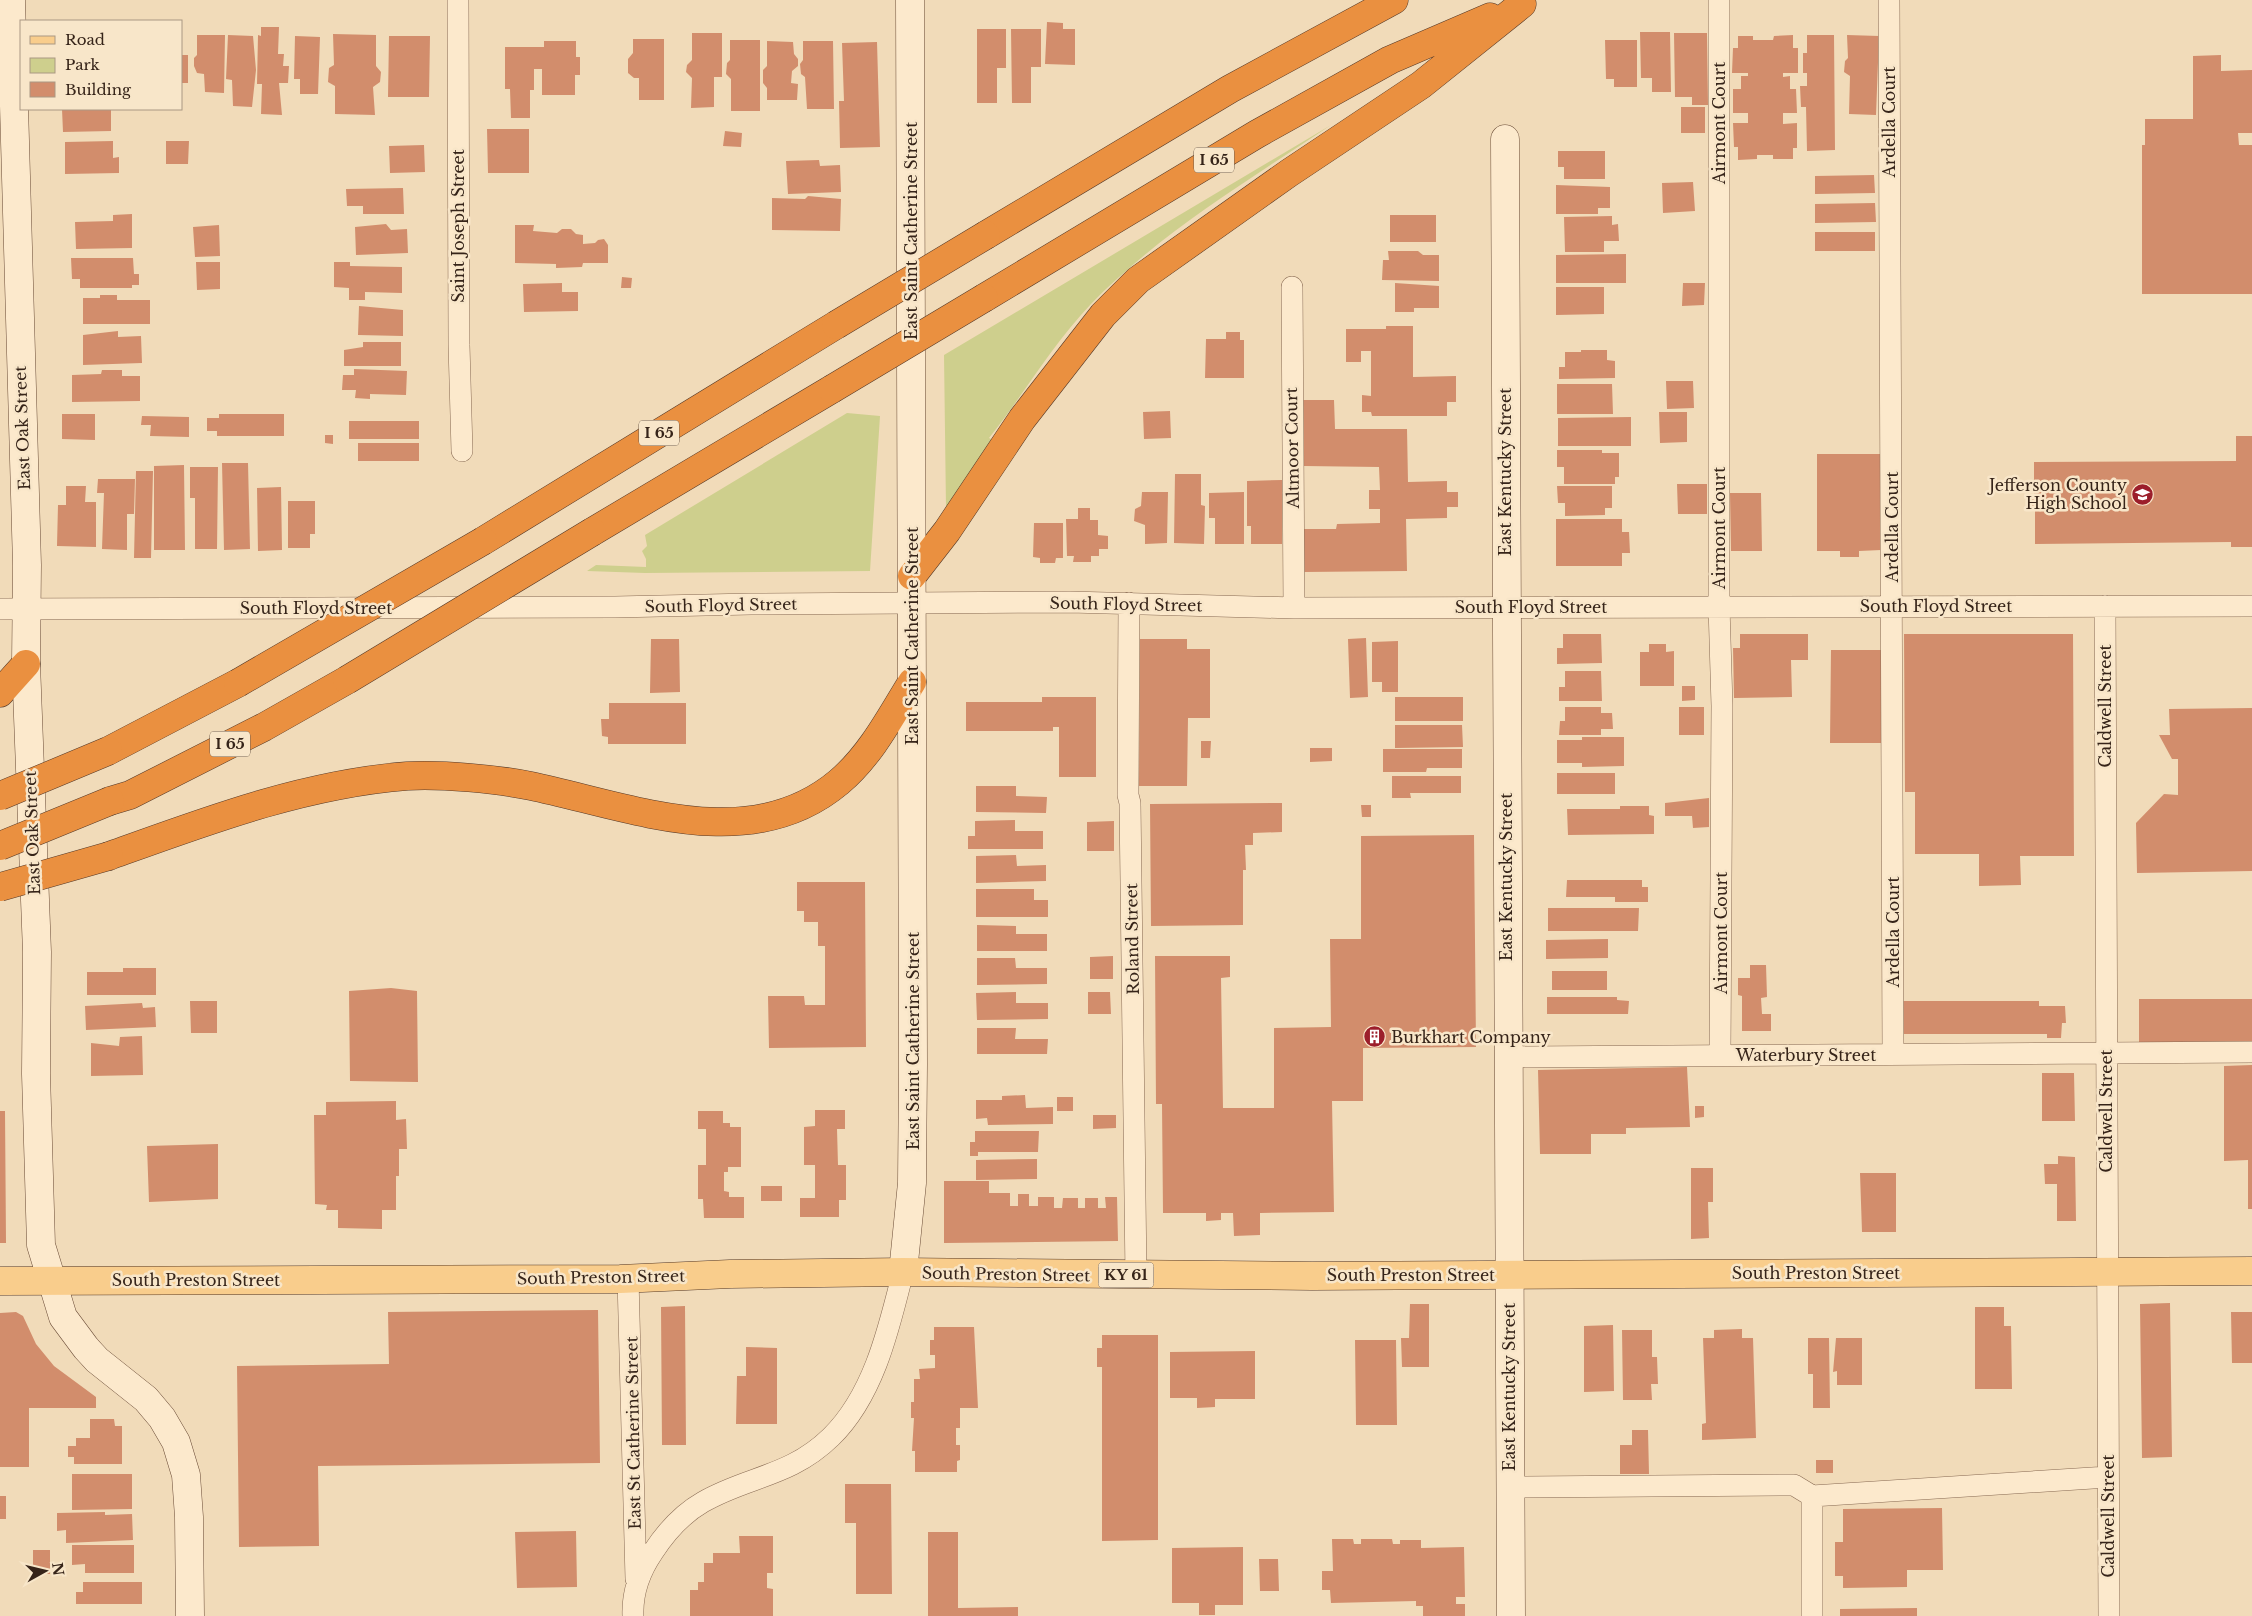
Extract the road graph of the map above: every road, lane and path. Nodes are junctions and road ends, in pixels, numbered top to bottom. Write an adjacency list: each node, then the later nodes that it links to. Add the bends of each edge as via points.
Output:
1 (11, 0): 20 (main road, East Oak Street, via 26,565)
2 (458, 0): 11 (street, Saint Joseph Street, via 458,345)
3 (910, 0): 12 (main road, East Saint Catherine Street)
4 (1394, 0): 25 (highway, I 65, bridge, via 1230,89 483,541 238,683 108,751)
5 (1719, 0): 15 (street, Airmont Court)
6 (1889, 0): 16 (street, Ardella Court)
7 (1526, 2): 8 (highway)
8 (1455, 44): 12 (highway, via 1420,85 1168,258 1102,315 1022,419 947,531); 26 (highway, I 65, bridge, via 1390,60 1256,134 264,727 130,795)
9 (1505, 138): 19 (main road, East Kentucky Street)
10 (1292, 287): 21 (street, Altmoor Court)
11 (462, 451)
12 (912, 576): 13 (main road, East Saint Catherine Street)
13 (912, 603): 14 (street, South Floyd Street); 20 (street, South Floyd Street); 23 (main road, East Saint Catherine Street)
14 (1129, 603): 21 (street, South Floyd Street); 37 (street, Roland Street, via 1128,795)
15 (1719, 606): 16 (street, South Floyd Street); 19 (street, South Floyd Street); 31 (street, Airmont Court, via 1722,706)
16 (1892, 606): 17 (street, South Floyd Street); 29 (street, Ardella Court)
17 (2105, 606): 18 (street, South Floyd Street); 30 (street, Caldwell Street)
18 (2252, 606)
19 (1506, 607): 21 (street, South Floyd Street); 32 (main road, East Kentucky Street)
20 (13, 608): 22 (main road, East Oak Street)
21 (1294, 608)
22 (26, 664): 24 (highway); 40 (main road, East Oak Street, via 37,952 36,1074 41,1245)
23 (912, 682): 27 (highway, bridge, via 878,736 841,780 821,796 777,816 752,822 722,823 659,816 528,786 482,779 409,776 328,788 261,805 109,856); 34 (main road, East Saint Catherine Street, via 913,1171)
24 (0, 693)
25 (0, 796)
26 (0, 846)
27 (0, 887)
28 (2252, 1052): 30 (street, Waterbury Street)
29 (1893, 1054): 30 (street, Waterbury Street); 31 (street, Waterbury Street)
30 (2106, 1054): 35 (street, Caldwell Street)
31 (1720, 1055): 32 (street, Waterbury Street)
32 (1507, 1057): 36 (main road, East Kentucky Street)
33 (2252, 1271): 35 (main road, South Preston Street / KY 61)
34 (902, 1272): 37 (main road, South Preston Street / KY 61); 38 (main road, South Preston Street / KY 61); 44 (street, East St Catherine Street, via 869,1380 839,1428 793,1465 716,1495 690,1511 660,1541)
35 (2107, 1272): 36 (main road, South Preston Street / KY 61); 41 (street, Caldwell Street)
36 (1508, 1275): 37 (main road, South Preston Street / KY 61); 42 (main road, East Kentucky Street)
37 (1136, 1276)
38 (628, 1279): 40 (main road, South Preston Street / KY 61); 44 (street, East St Catherine Street)
39 (0, 1281): 40 (main road, South Preston Street / KY 61)
40 (52, 1281): 45 (main road, East Oak Street, via 64,1317 86,1348 146,1399 176,1442 186,1475)
41 (2108, 1477): 43 (street); 49 (street, Caldwell Street)
42 (1510, 1487): 43 (street, via 1794,1485); 47 (main road, East Kentucky Street)
43 (1812, 1496): 48 (street)
44 (636, 1586): 46 (street, East St Catherine Street)
45 (190, 1616)
46 (632, 1616)
47 (1511, 1616)
48 (1812, 1616)
49 (2109, 1616)

